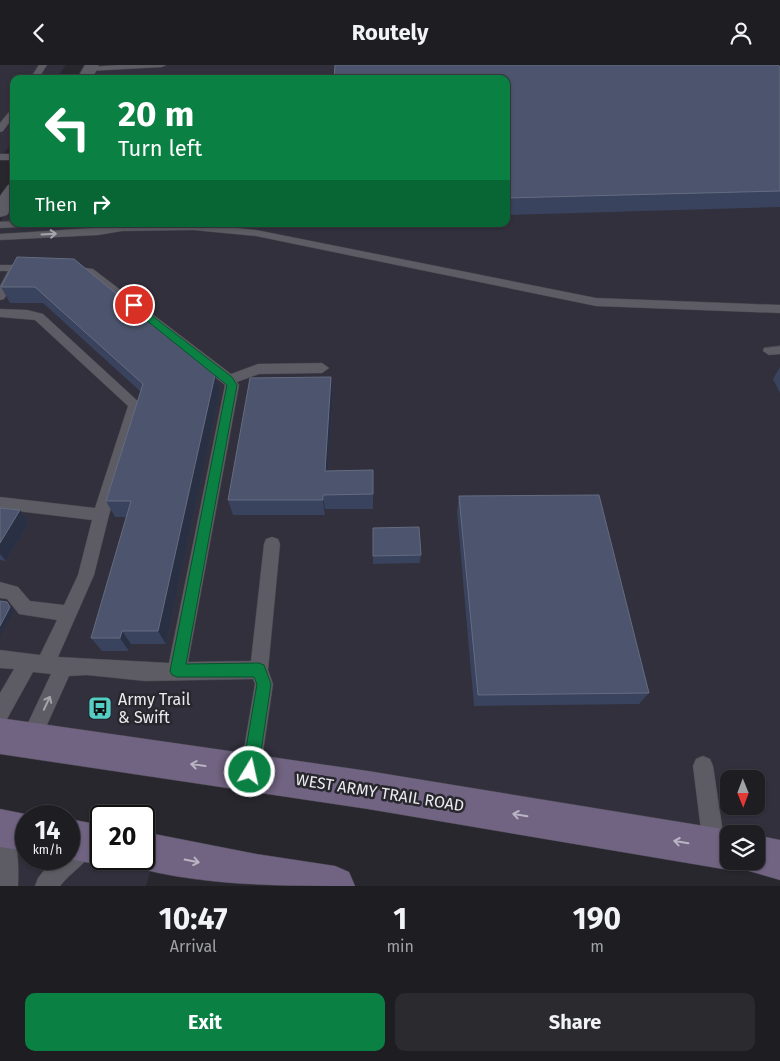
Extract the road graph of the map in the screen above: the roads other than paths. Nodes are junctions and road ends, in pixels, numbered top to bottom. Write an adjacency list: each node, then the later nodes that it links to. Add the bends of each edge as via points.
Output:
1 (162, 65): 2 (lane)
2 (88, 71)
3 (10, 115): 4 (lane)
4 (0, 129)
5 (10, 195): 6 (street)
6 (0, 211)
7 (118, 227): 8 (lane)
8 (122, 228): 9 (lane, one-way to 8); 15 (lane, via 193,227 256,233 596,302)
9 (0, 237)
10 (0, 268): 11 (lane)
11 (16, 268): 12 (lane); 14 (lane)
12 (33, 268)
13 (60, 269): 18 (lane, via 89,271)
14 (0, 296)
15 (780, 309)
16 (0, 313): 20 (lane, via 39,317 135,405)
17 (322, 368): 18 (lane, via 258,369)
18 (229, 379): 28 (lane, via 231,397)
19 (0, 503): 20 (lane)
20 (101, 515): 23 (lane, via 86,575)
21 (272, 544): 27 (lane)
22 (0, 590): 23 (lane, via 12,592 25,608)
23 (68, 613): 25 (lane)
24 (0, 659): 25 (lane)
25 (36, 664): 26 (lane); 29 (lane)
26 (64, 667): 28 (lane); 30 (lane, one-way to 26)
27 (259, 670): 28 (lane); 32 (lane, via 264,684)
28 (177, 671)
29 (0, 712)
30 (15, 738): 32 (main road, WEST ARMY TRAIL ROAD, one-way to 30)
31 (703, 766): 34 (lane)
32 (250, 772): 36 (main road, WEST ARMY TRAIL ROAD, one-way to 32)
33 (9, 829): 40 (lane)
34 (720, 840)
35 (86, 842): 41 (lane)
36 (720, 849)
37 (155, 854): 42 (main road, one-way to 42)
38 (765, 857): 39 (main road)
39 (780, 860)
40 (7, 886)
41 (46, 886)
42 (334, 886)

